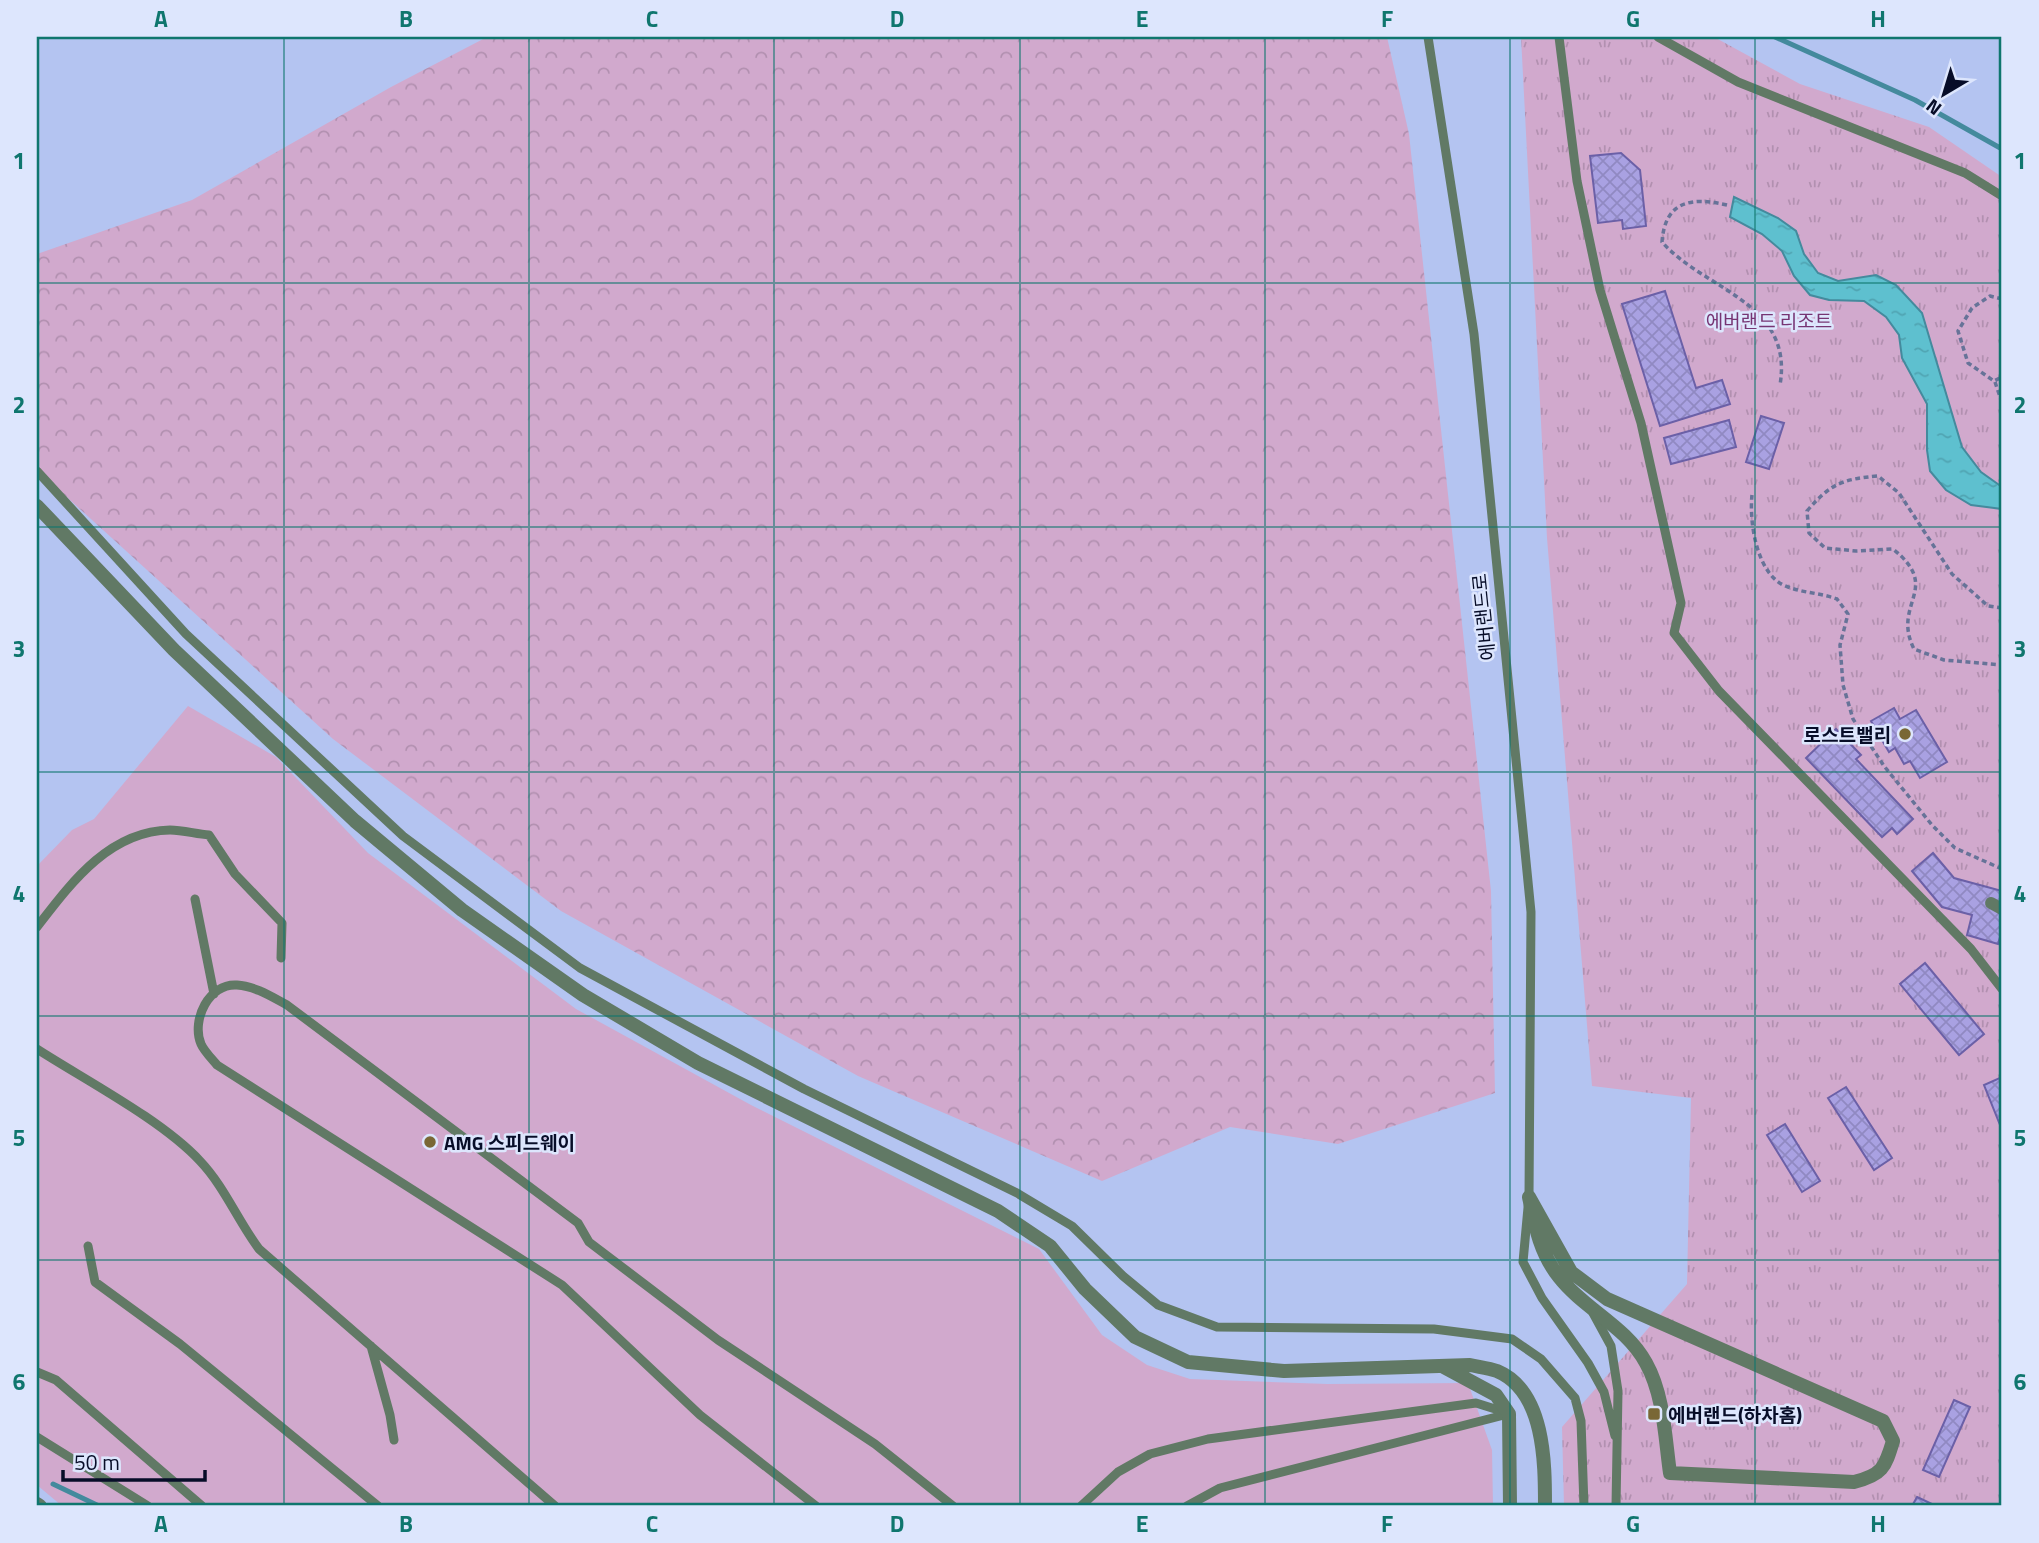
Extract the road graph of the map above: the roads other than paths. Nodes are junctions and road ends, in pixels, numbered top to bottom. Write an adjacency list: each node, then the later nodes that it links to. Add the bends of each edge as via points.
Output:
1 (1428, 37): 13 (lane, 에버랜드로, via 1474,334 1531,912)
2 (1559, 37): 10 (lane, via 1588,235 1641,423 1681,603 1674,633 1719,691 1971,949)
3 (1658, 37): 4 (lane, via 1738,82 1965,173)
4 (2002, 196)
5 (37, 471): 34 (lane, via 187,634 403,836 580,968 804,1089 1017,1193 1072,1226 1158,1305 1217,1327 1434,1329 1512,1339 1541,1359 1575,1398 1581,1421)
6 (37, 506): 18 (street, via 174,650 355,821 461,910 583,995 698,1063 998,1210 1050,1246 1085,1289 1135,1337 1188,1362 1284,1371)
7 (195, 900): 11 (lane)
8 (37, 927): 9 (lane, via 99,855 131,839 169,830 209,835 235,874 282,923)
9 (281, 958)
10 (2002, 989)
11 (214, 994): 28 (lane, via 198,1020 201,1044 217,1065 562,1286 700,1415); 29 (lane, via 236,984 287,1005 578,1223 589,1242 718,1340 854,1430)
12 (37, 1049): 17 (lane, via 182,1144 216,1181 259,1249)
13 (1529, 1197): 15 (street); 16 (street, via 1539,1243 1559,1278); 21 (lane, 에버랜드로, via 1523,1262 1604,1392)
14 (88, 1246): 26 (lane, via 95,1282 180,1344)
15 (1571, 1272): 16 (lane); 16 (street, via 1607,1298 1883,1421 1893,1441 1886,1463 1875,1477 1854,1482 1670,1473 1660,1406 1647,1363 1618,1327)
16 (1587, 1301): 21 (lane, via 1611,1346 1618,1391)
17 (370, 1344): 23 (lane); 27 (lane)
18 (1443, 1367): 20 (street, via 1496,1395); 33 (street, via 1470,1365 1498,1371 1522,1393 1539,1425)
19 (37, 1372): 25 (lane, via 56,1380)
20 (1509, 1414): 30 (lane, via 1476,1403 1208,1439 1150,1454 1118,1472); 31 (lane, via 1220,1488); 32 (street)
21 (1615, 1436): 35 (lane)
22 (37, 1437): 24 (lane)
23 (394, 1440)
24 (148, 1506)
25 (202, 1506)
26 (378, 1506)
27 (555, 1506)
28 (816, 1506)
29 (953, 1506)
30 (1081, 1506)
31 (1187, 1506)
32 (1510, 1506)
33 (1545, 1506)
34 (1584, 1506)
35 (1616, 1506)

